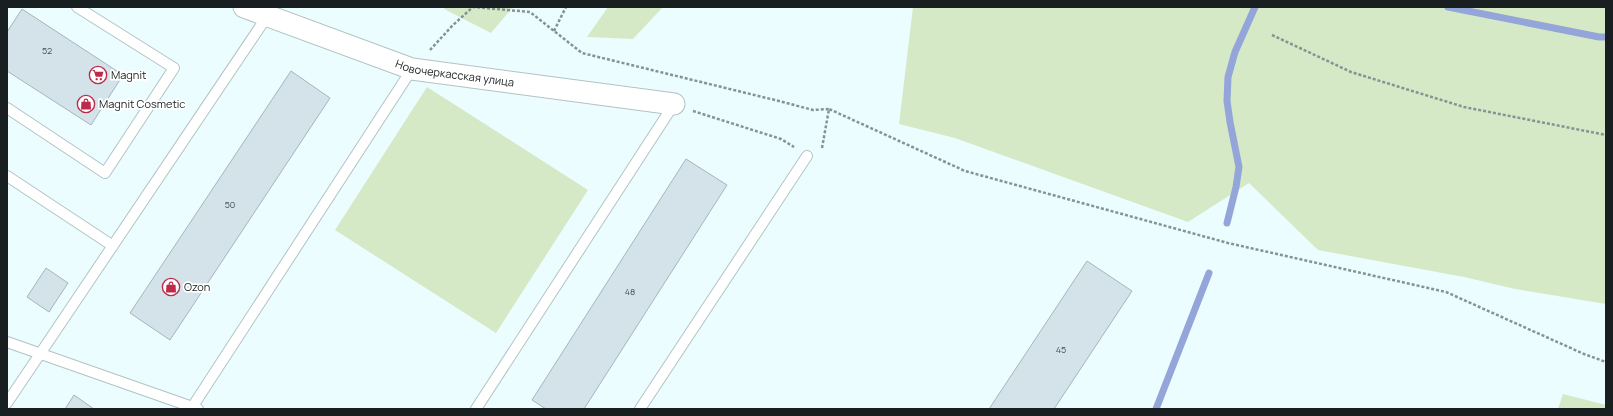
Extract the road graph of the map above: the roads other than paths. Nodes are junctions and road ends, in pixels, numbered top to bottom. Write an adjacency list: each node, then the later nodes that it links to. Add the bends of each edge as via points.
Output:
1 (77, 7): 3 (lane)
2 (244, 7): 4 (street, Новочеркасская улица)
3 (93, 11): 7 (lane, via 174,68 105,173)
4 (268, 15): 5 (street, Новочеркасская улица); 10 (lane)
5 (412, 69): 6 (street, Новочеркасская улица); 14 (lane)
6 (674, 104): 15 (lane)
7 (7, 108)
8 (807, 156): 16 (lane)
9 (7, 176): 10 (lane)
10 (113, 246): 12 (lane)
11 (7, 342): 12 (lane)
12 (41, 353): 13 (lane); 14 (lane)
13 (7, 404)
14 (194, 408)
15 (476, 409)
16 (640, 409)

